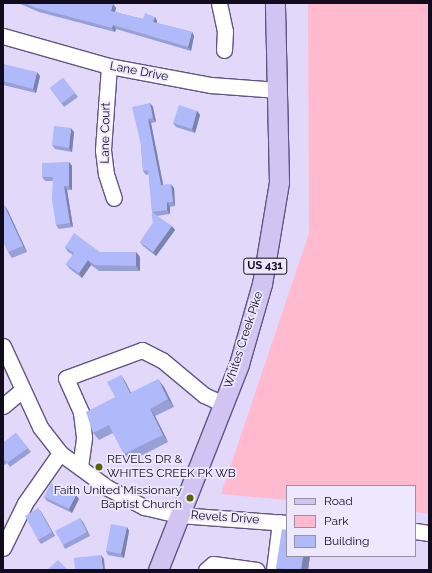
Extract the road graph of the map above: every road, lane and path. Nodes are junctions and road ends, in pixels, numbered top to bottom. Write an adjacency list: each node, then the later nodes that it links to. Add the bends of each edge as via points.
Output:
1 (219, 3): 4 (street, via 225,31)
2 (275, 3): 6 (main road, Whites Creek Pike / US 431)
3 (3, 36): 5 (street, Lane Drive)
4 (224, 50)
5 (109, 66): 6 (street, Lane Drive, via 211,85); 7 (street, Lane Court, via 103,150 106,174)
6 (278, 90): 10 (main road, Whites Creek Pike / US 431, via 279,182 262,284 239,364)
7 (114, 198)
8 (3, 346): 9 (street, Revels Drive)
9 (22, 390): 11 (street); 12 (street, Revels Drive, via 40,426)
10 (223, 404): 13 (street, via 204,395 162,360 142,350 66,378 81,412 84,449); 14 (main road, Whites Creek Pike / US 431)
11 (3, 406)
12 (60, 453): 13 (street, Revels Drive); 18 (street, via 24,503)
13 (80, 467): 14 (street, Revels Drive, via 108,488 144,507)
14 (179, 515): 15 (street, Revels Drive); 19 (main road, Whites Creek Pike / US 431)
15 (283, 522): 22 (street)
16 (416, 532): 17 (street)
17 (429, 532)
18 (3, 548)
19 (158, 570)
20 (206, 570): 21 (street, via 213,564)
21 (257, 570)
22 (274, 570)

